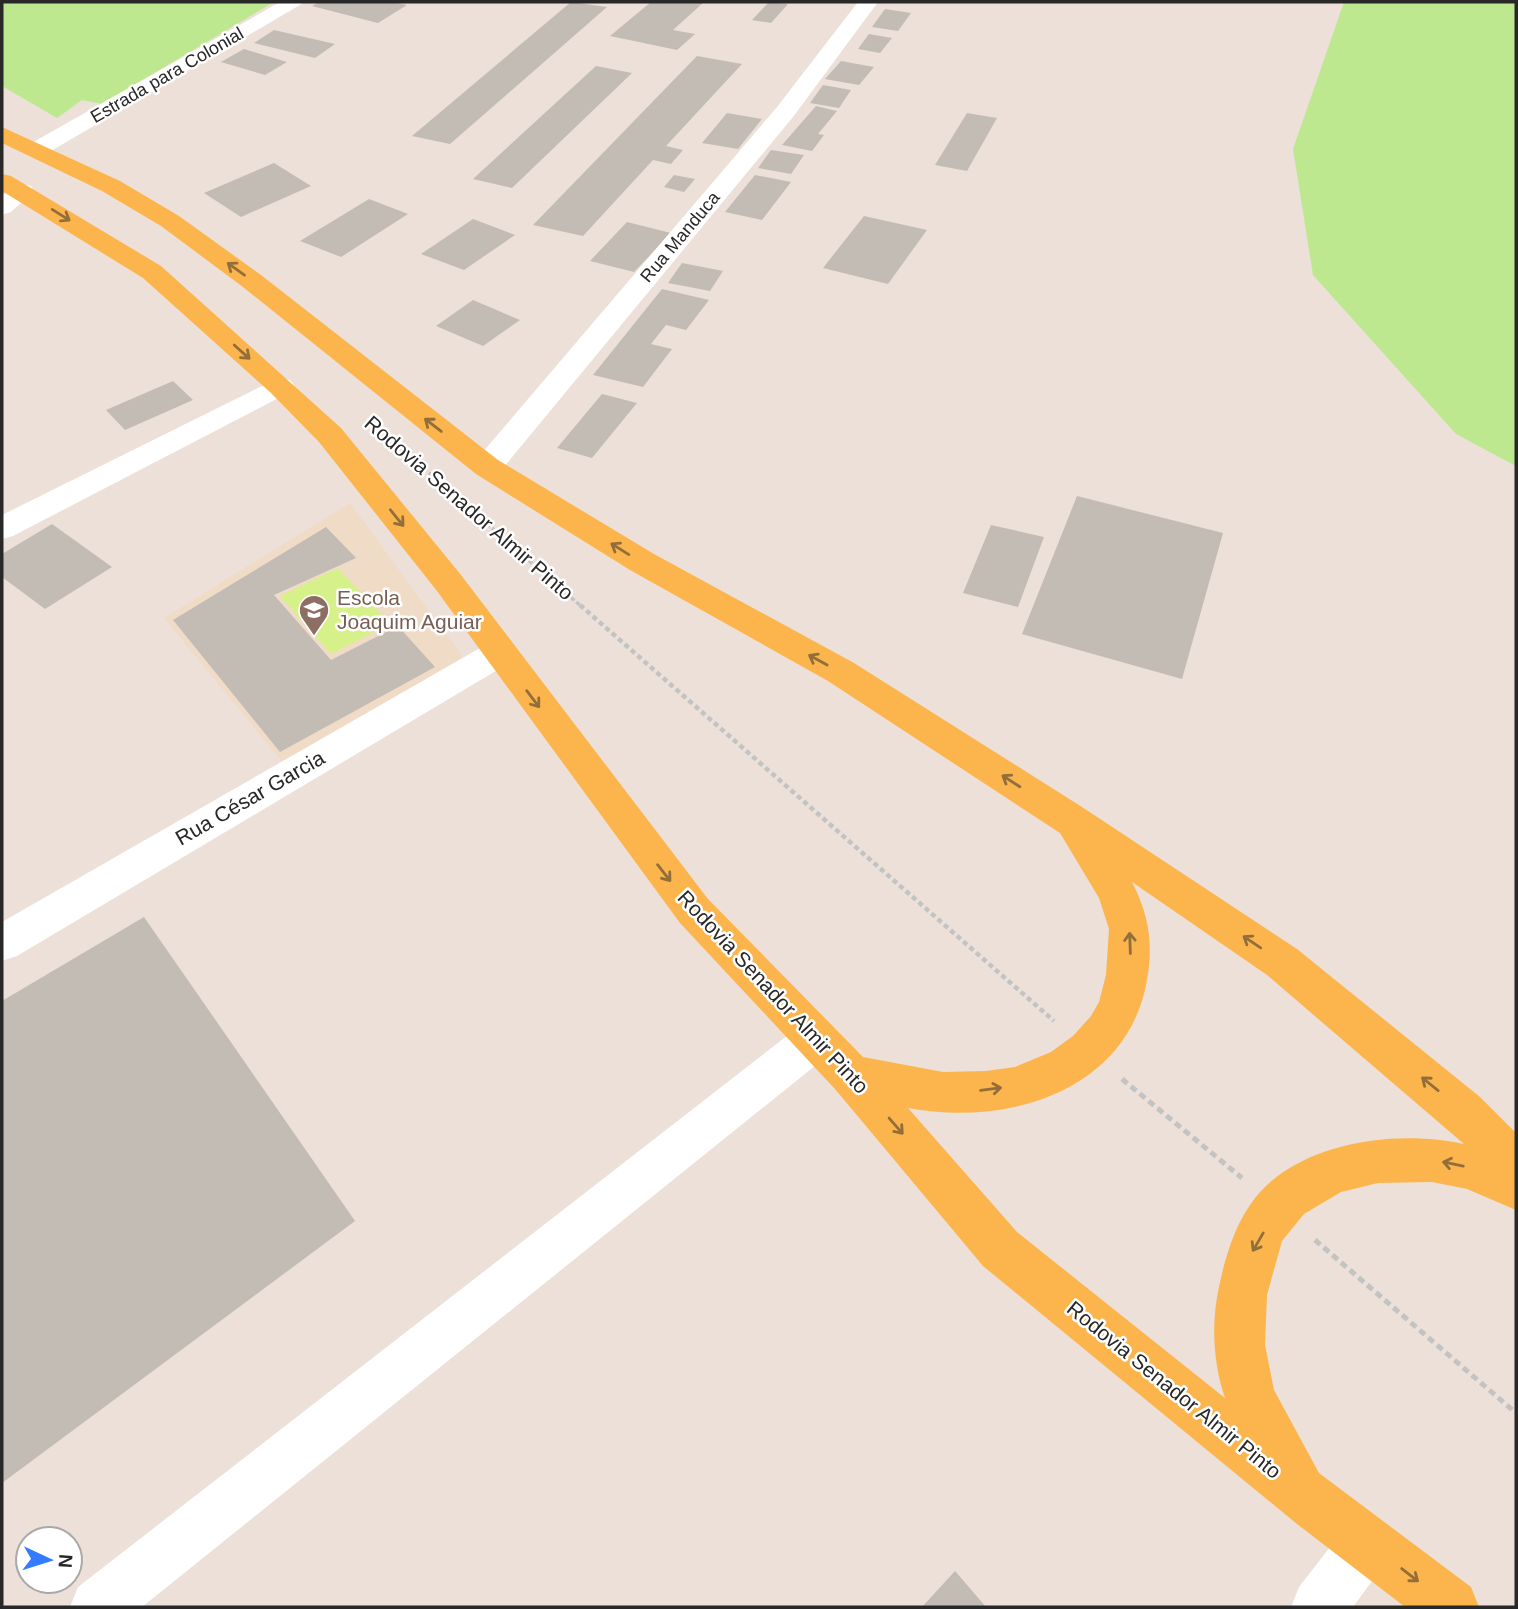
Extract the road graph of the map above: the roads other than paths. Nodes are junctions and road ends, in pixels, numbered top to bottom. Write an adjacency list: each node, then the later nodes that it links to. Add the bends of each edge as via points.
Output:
1 (295, 2): 4 (street, Estrada para Colonial)
2 (868, 2): 7 (street, Rua Manduca, via 785,112)
3 (2, 134): 4 (main road, Rodovia Senador Almir Pinto)
4 (38, 149): 7 (main road, Rodovia Senador Almir Pinto, one-way to 4, via 170,221)
5 (9, 193): 6 (main road, Rodovia Senador Almir Pinto, one-way to 6, via 152,272)
6 (281, 386): 8 (street); 9 (main road, Rodovia Senador Almir Pinto, one-way to 9, via 330,435)
7 (487, 467): 10 (main road, Rodovia Senador Almir Pinto, one-way to 7, via 841,672 642,562)
8 (2, 528)
9 (499, 653): 11 (street, Rua César Garcia); 12 (main road, Rodovia Senador Almir Pinto, one-way to 12, via 694,911)
10 (1068, 818): 13 (main road, one-way to 10, via 957,1093 1050,1077 1090,1052 1124,1000 1129,923 1116,890); 14 (main road, Rodovia Senador Almir Pinto, one-way to 10, via 1464,1112 1282,962)
11 (2, 943)
12 (816, 1038): 13 (main road, Rodovia Senador Almir Pinto); 18 (street)
13 (851, 1074): 16 (main road, Rodovia Senador Almir Pinto, one-way to 16, via 1000,1249)
14 (1516, 1164)
15 (1516, 1187): 16 (main road, one-way to 16, via 1475,1168 1398,1158 1357,1163 1278,1207 1252,1251 1243,1288 1240,1345 1248,1389 1262,1425)
16 (1316, 1505): 17 (main road, Rodovia Senador Almir Pinto)
17 (1367, 1543): 19 (street); 20 (main road, Rodovia Senador Almir Pinto, one-way to 20)
18 (97, 1607)
19 (1319, 1607)
20 (1451, 1607)

